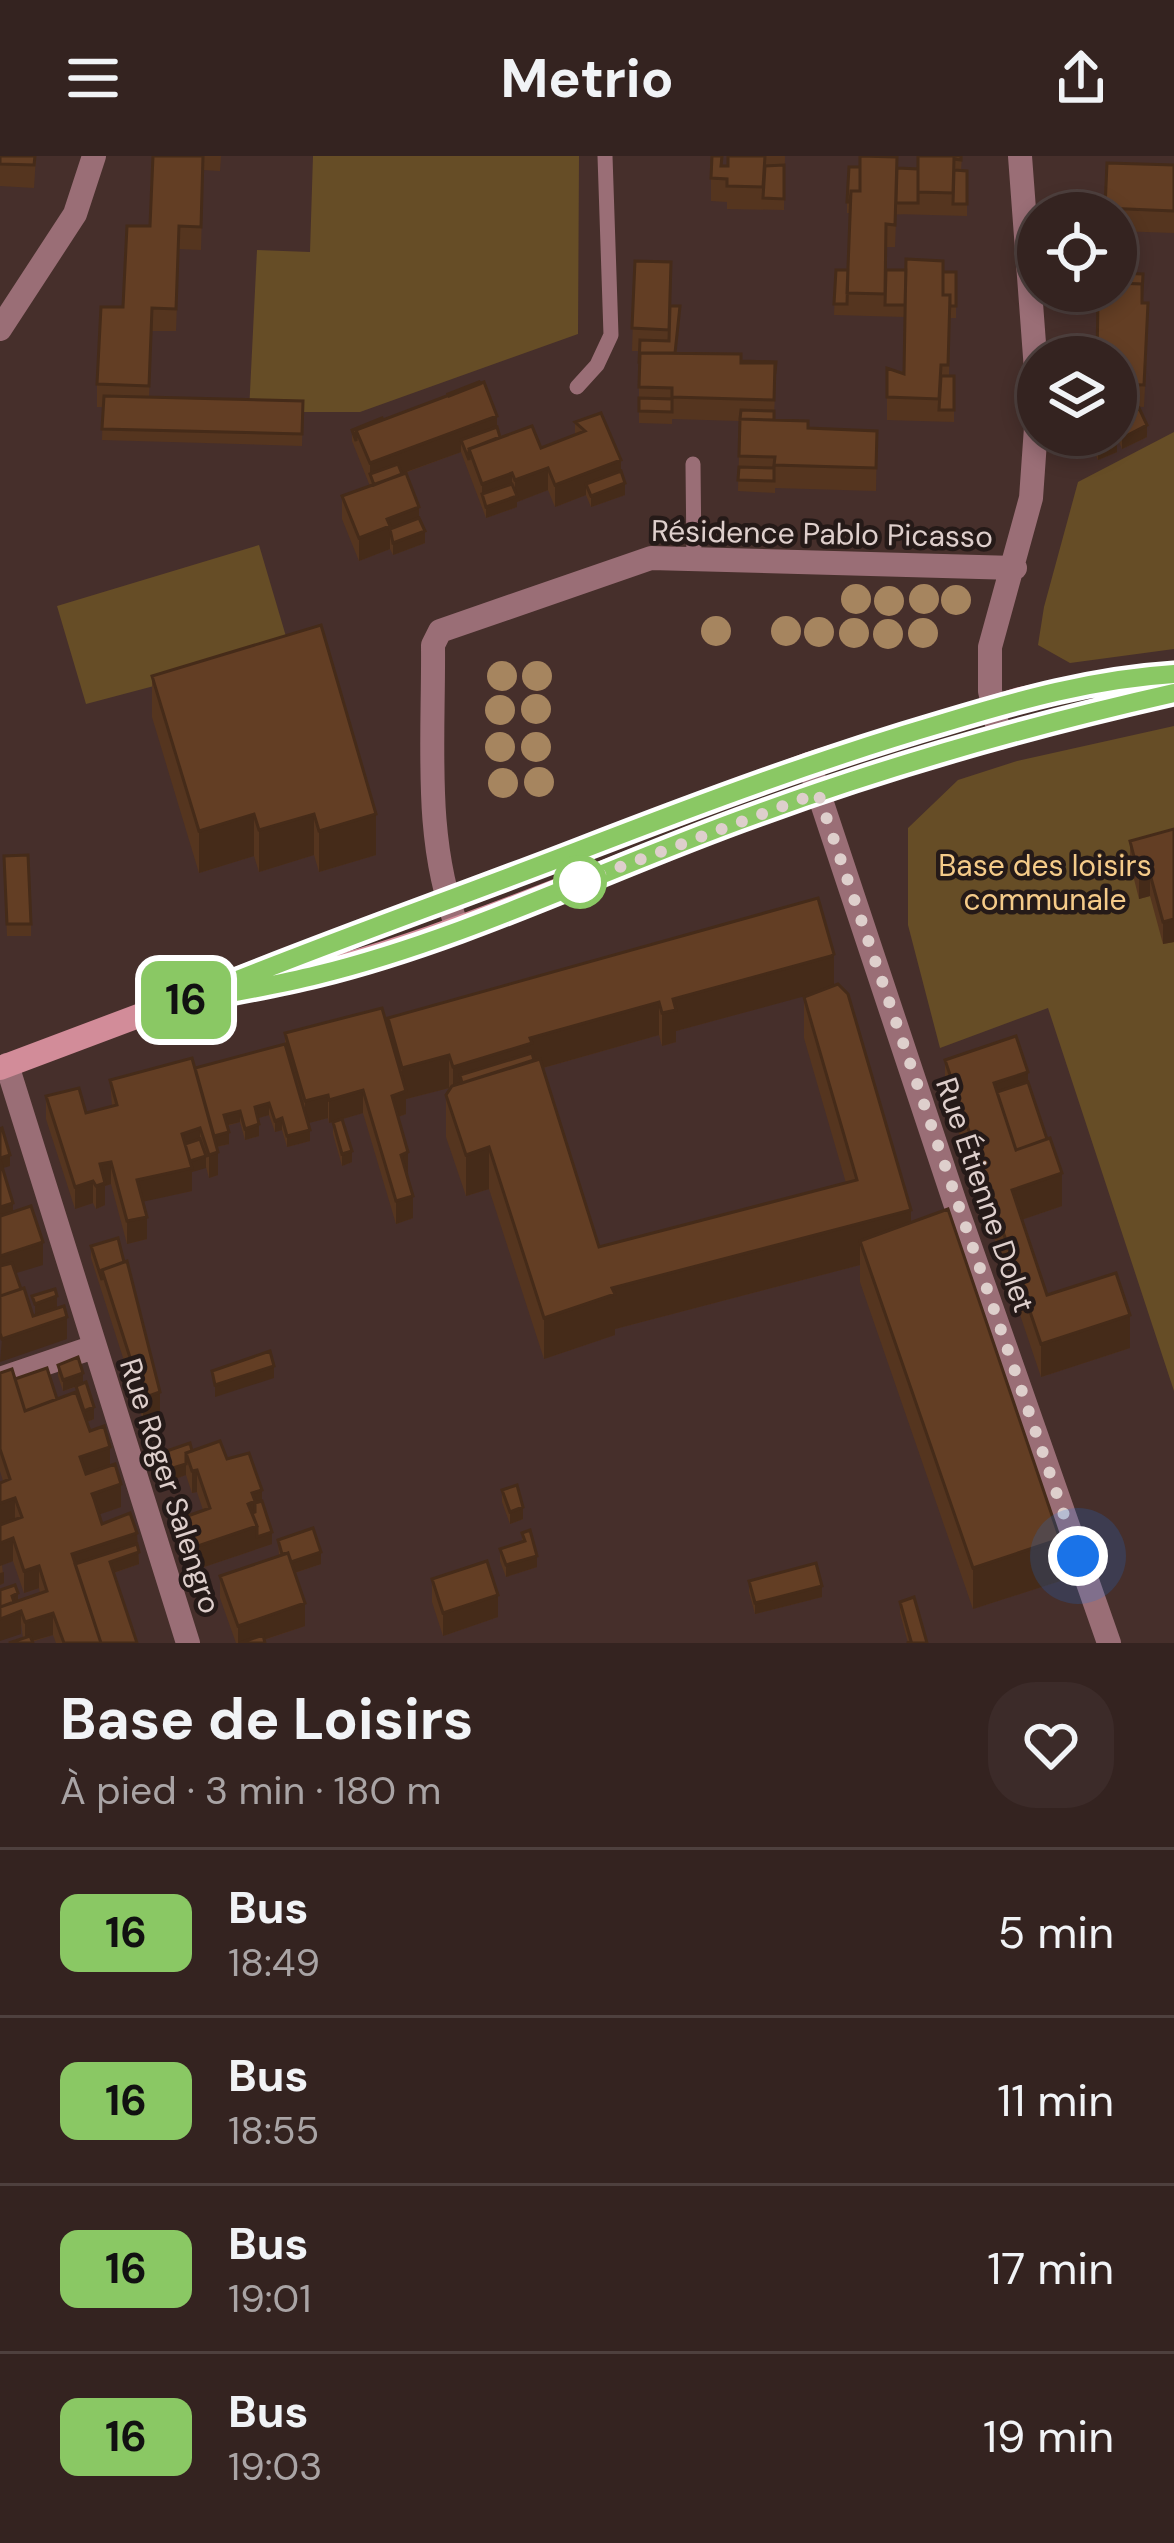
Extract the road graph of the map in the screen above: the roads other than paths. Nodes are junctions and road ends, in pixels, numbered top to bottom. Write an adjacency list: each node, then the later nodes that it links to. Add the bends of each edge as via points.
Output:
1 (94, 156): 4 (street, via 75,214)
2 (605, 156): 6 (lane, via 611,335)
3 (1020, 156): 5 (street)
4 (0, 328)
5 (1033, 336)
6 (578, 387)
7 (1034, 456): 10 (street)
8 (693, 464): 9 (lane)
9 (694, 559): 10 (street, Résidence Pablo Picasso); 17 (street, Résidence Pablo Picasso, via 639,560 440,631 433,645 436,850)
10 (1015, 568): 13 (street, via 991,647)
11 (1174, 674): 13 (main road)
12 (1174, 693): 14 (main road)
13 (992, 708): 14 (street); 15 (main road)
14 (1000, 738): 16 (main road)
15 (809, 764): 16 (street, Rue Étienne Dolet); 17 (main road)
16 (818, 793): 18 (main road); 24 (street, Rue Étienne Dolet)
17 (447, 902): 18 (street, Résidence Pablo Picasso); 19 (main road)
18 (458, 929): 19 (main road, via 316,976)
19 (183, 1002): 20 (main road)
20 (3, 1066): 21 (street, Rue Roger Salengro)
21 (94, 1347): 22 (street, Rue Roger Salengro); 23 (street, Rue Roger Salengro)
22 (0, 1379)
23 (188, 1643)
24 (1109, 1643)

